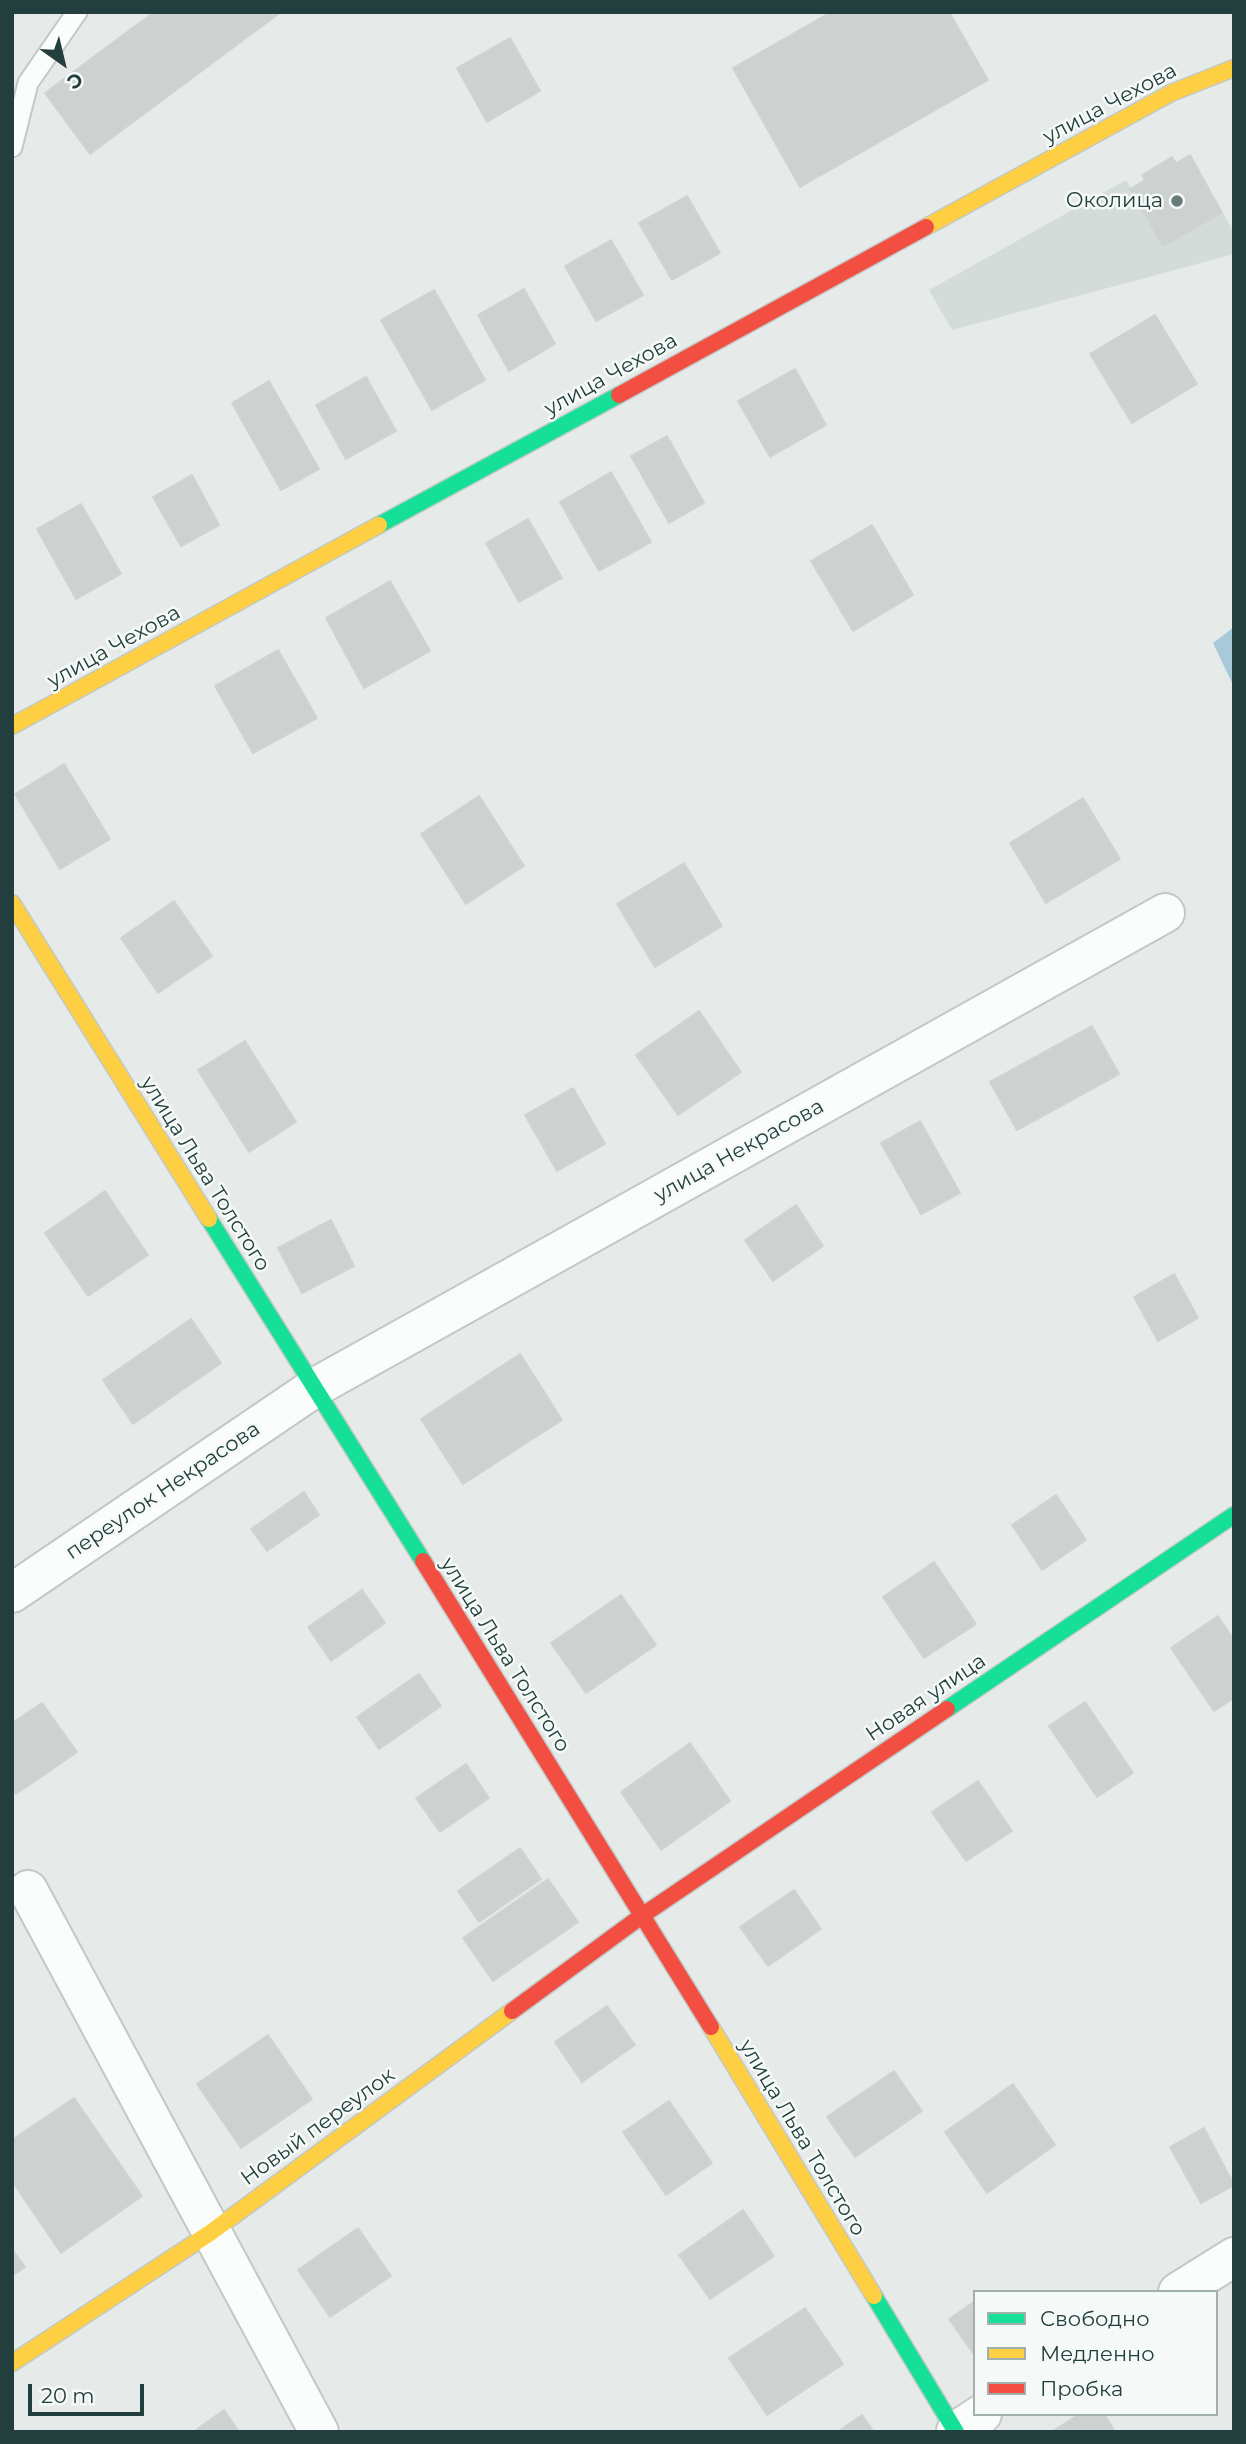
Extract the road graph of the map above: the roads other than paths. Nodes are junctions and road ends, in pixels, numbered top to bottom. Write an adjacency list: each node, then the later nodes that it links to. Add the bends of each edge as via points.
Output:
1 (77, 12): 3 (lane, via 28,83)
2 (1234, 68): 4 (street, улица Чехова, via 1171,93)
3 (12, 147)
4 (12, 726)
5 (12, 904): 7 (street, улица Льва Толстого)
6 (1165, 913): 7 (street, улица Некрасова)
7 (314, 1388): 9 (street, переулок Некрасова); 11 (street, улица Льва Толстого)
8 (1234, 1515): 11 (street, Новая улица)
9 (12, 1593)
10 (28, 1890): 12 (street)
11 (643, 1915): 12 (street, Новый переулок); 17 (street, улица Льва Толстого)
12 (210, 2232): 15 (street, Новый переулок); 18 (street)
13 (1234, 2257): 14 (street)
14 (1181, 2290)
15 (12, 2363)
16 (979, 2416): 17 (street)
17 (956, 2431)
18 (318, 2432)

